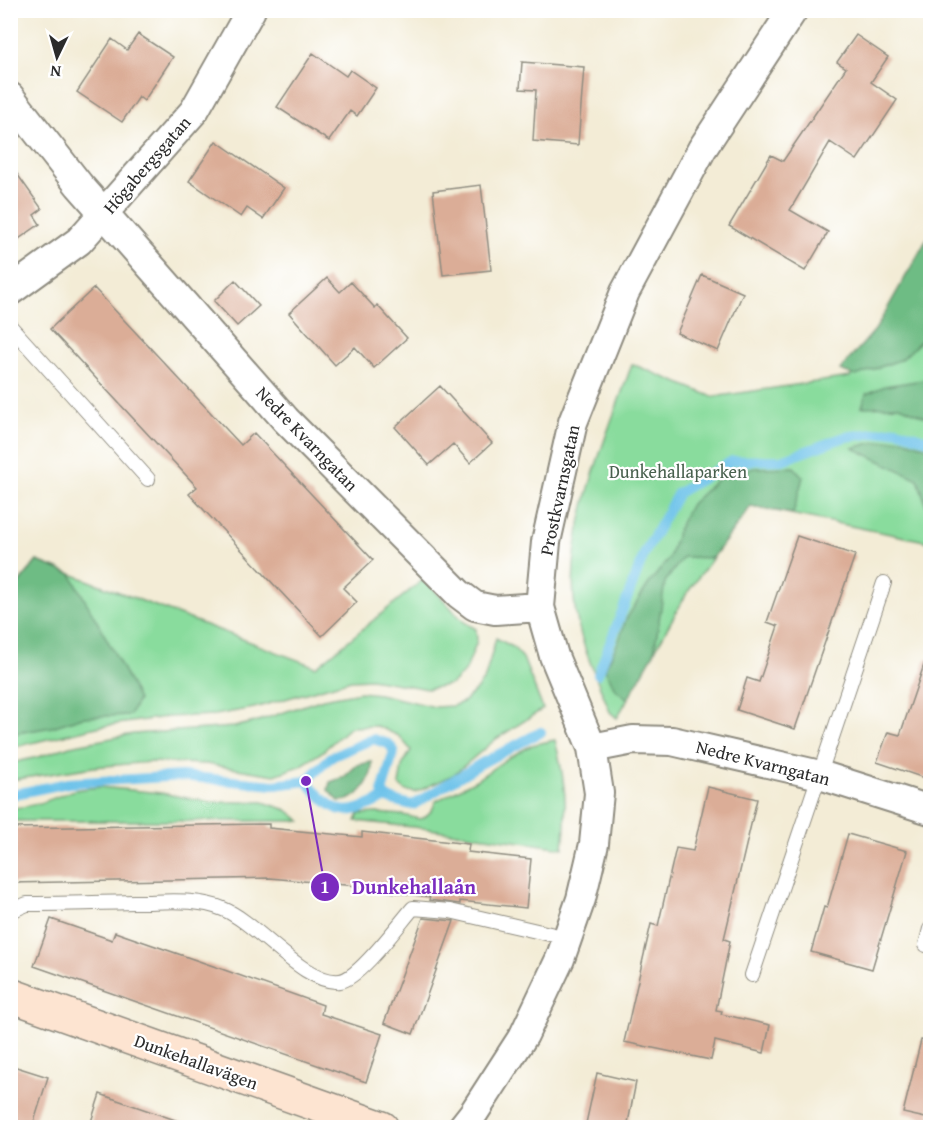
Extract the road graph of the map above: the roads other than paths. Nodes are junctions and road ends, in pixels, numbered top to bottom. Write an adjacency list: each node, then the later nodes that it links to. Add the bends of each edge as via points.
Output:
1 (251, 10): 4 (street, Högabergsgatan, via 194,111)
2 (794, 10): 9 (street, Prostkvarnsgatan, via 702,149 625,292 573,422 546,542)
3 (10, 97): 4 (street, Nedre Kvarngatan)
4 (104, 214): 5 (street, Högabergsgatan, via 79,241); 9 (street, Nedre Kvarngatan, via 286,420 459,594 475,606 495,610)
5 (10, 291)
6 (10, 326): 7 (lane)
7 (148, 479)
8 (884, 583): 11 (lane)
9 (540, 607): 10 (street, Prostkvarnsgatan, via 554,656)
10 (592, 748): 11 (street, Nedre Kvarngatan, via 633,740 672,741); 15 (street, Prostkvarnsgatan, via 599,793 594,844)
11 (820, 775): 12 (street, Nedre Kvarngatan); 17 (lane)
12 (930, 810)
13 (10, 914): 15 (lane, via 27,904 193,901 237,915 325,981 342,981 357,973 413,908 450,911)
14 (930, 929): 16 (lane)
15 (567, 938): 20 (street, Prostkvarnsgatan, via 524,1035)
16 (926, 945)
17 (752, 975)
18 (10, 995): 19 (street, Dunkehallavägen)
19 (381, 1128)
20 (462, 1128)

